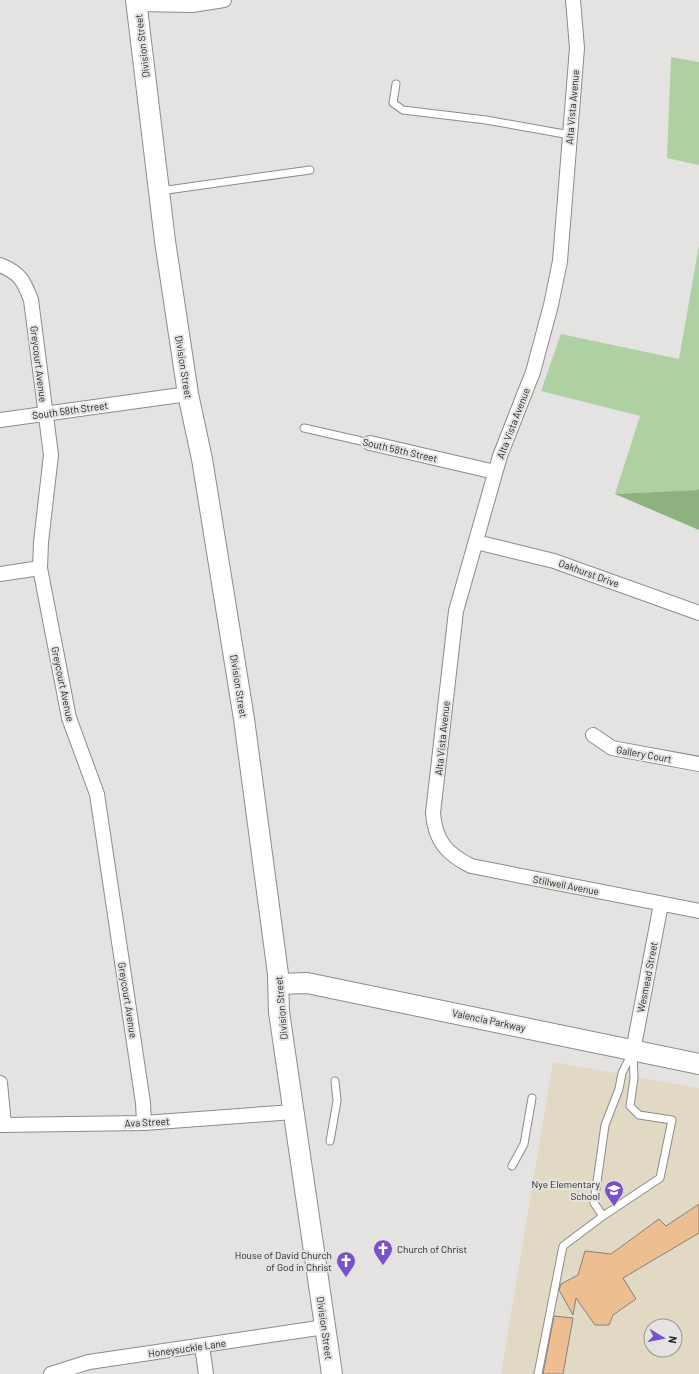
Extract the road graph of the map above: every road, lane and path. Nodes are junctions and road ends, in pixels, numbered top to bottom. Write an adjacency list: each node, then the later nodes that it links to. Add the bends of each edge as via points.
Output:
1 (224, 0): 3 (street, via 192,5)
2 (573, 0): 5 (street, Alta Vista Avenue, via 577,48)
3 (137, 2): 7 (main road, Division Street)
4 (396, 84): 5 (lane, via 393,103 403,110 486,120)
5 (570, 135): 14 (street, Alta Vista Avenue, via 560,261 551,305 532,372)
6 (310, 170): 7 (lane)
7 (159, 191): 9 (main road, Division Street)
8 (0, 265): 10 (street, Greycourt Avenue, via 13,270 25,282 31,300)
9 (188, 394): 10 (street, South 58th Street); 24 (main road, Division Street, via 202,459 244,719)
10 (45, 413): 11 (street, South 58th Street); 16 (street, Greycourt Avenue, via 51,455)
11 (0, 420)
12 (304, 428): 13 (lane, South 58th Street)
13 (370, 443): 14 (street, South 58th Street)
14 (495, 472): 15 (street, Alta Vista Avenue)
15 (476, 542): 18 (street, Oakhurst Drive, via 554,561); 21 (street, Alta Vista Avenue, via 456,611 434,812 434,825)
16 (40, 568): 17 (street); 31 (street, Greycourt Avenue, via 69,718 97,794)
17 (0, 574)
18 (699, 613)
19 (593, 735): 20 (street, Gallery Court, via 612,748)
20 (699, 764)
21 (441, 844): 22 (street, Stillwell Avenue, via 455,858 472,866)
22 (661, 904): 23 (street, Stillwell Avenue); 25 (street, Wesmead Street)
23 (699, 911)
24 (279, 984): 25 (main road, Valencia Parkway, via 307,983); 30 (main road, Division Street, via 279,1012)
25 (633, 1051): 26 (main road, Valencia Parkway); 35 (lane, via 622,1073 619,1089 605,1125 594,1203); 35 (lane, via 634,1078 630,1106 639,1115 672,1120 660,1178)
26 (699, 1064)
27 (335, 1081): 33 (lane, via 337,1100)
28 (0, 1083): 32 (street)
29 (532, 1098): 34 (lane, via 524,1144)
30 (294, 1112): 31 (street, Ava Street); 36 (main road, Division Street)
31 (144, 1123): 32 (street, Ava Street)
32 (2, 1125)
33 (330, 1141)
34 (512, 1166)
35 (604, 1216): 41 (lane, via 562,1246)
36 (325, 1327): 37 (street, Honeysuckle Lane); 40 (main road, Division Street)
37 (202, 1346): 38 (street, Honeysuckle Lane, via 89,1362); 39 (street)
38 (51, 1374)
39 (206, 1374)
40 (332, 1374)
41 (538, 1374)

